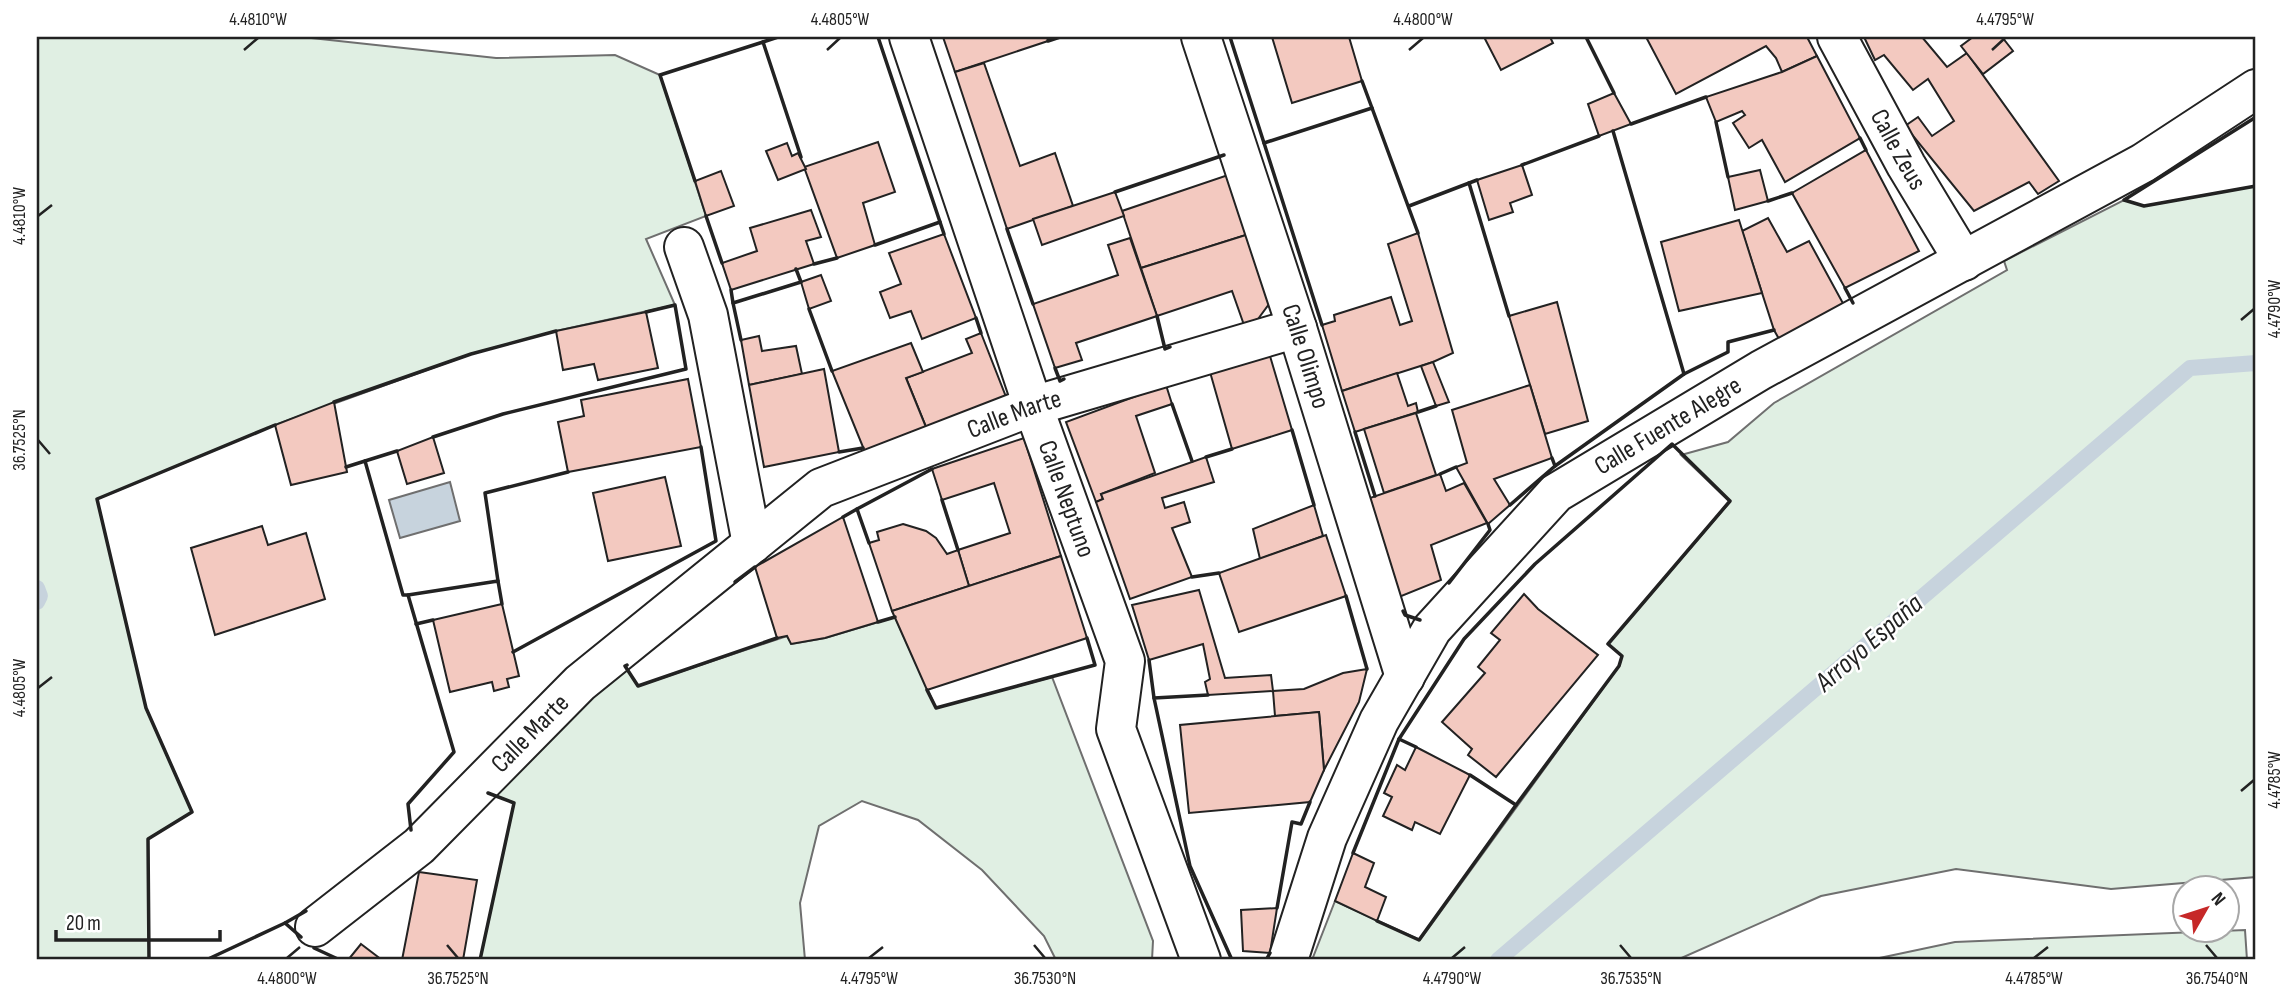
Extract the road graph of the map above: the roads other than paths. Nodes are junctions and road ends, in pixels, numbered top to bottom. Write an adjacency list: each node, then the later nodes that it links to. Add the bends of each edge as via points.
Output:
1 (909, 37): 8 (street, Calle Neptuno)
2 (1201, 37): 7 (street, Calle Olimpo)
3 (1837, 37): 6 (street, Calle Zeus)
4 (2256, 89): 6 (street, Calle Fuente Alegre, via 2143,163)
5 (684, 247): 9 (street, via 708,315)
6 (1964, 261): 10 (street, Calle Fuente Alegre, via 1761,370 1556,493 1432,629)
7 (1297, 328): 8 (street, Calle Marte); 10 (street, Calle Olimpo)
8 (1033, 406): 9 (street, Calle Marte, via 821,488); 12 (street, Calle Neptuno, via 1125,661 1116,729)
9 (752, 544): 11 (street, Calle Marte, via 580,683 419,846)
10 (1405, 677): 13 (street, Calle Fuente Alegre, via 1378,721 1327,838)
11 (315, 927)
12 (1201, 960)
13 (1288, 960)

